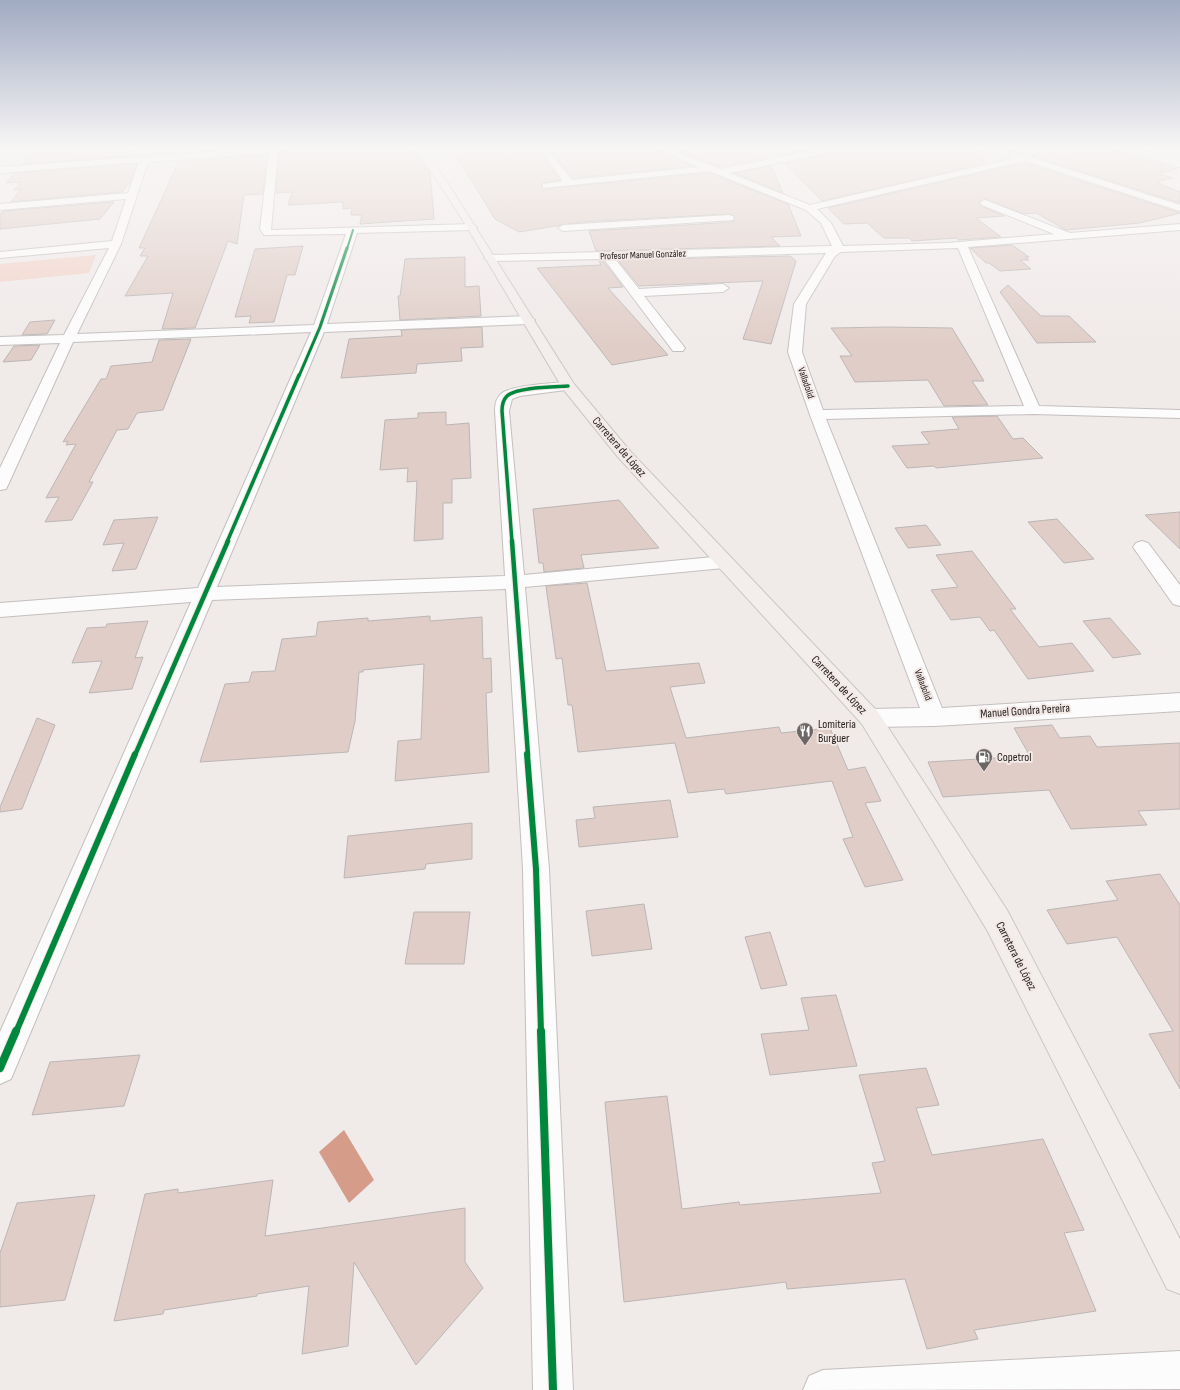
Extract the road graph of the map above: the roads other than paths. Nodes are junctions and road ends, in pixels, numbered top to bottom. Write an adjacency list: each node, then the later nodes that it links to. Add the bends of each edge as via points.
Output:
1 (126, 215): 13 (street)
2 (266, 215): 11 (street, via 265,229 268,233)
3 (464, 215): 8 (main road, Carretera de López)
4 (819, 215): 15 (street, via 824,218)
5 (1015, 215): 12 (street)
6 (729, 218): 7 (street)
7 (678, 222): 10 (street); 16 (street)
8 (472, 227): 11 (street); 19 (main road, Carretera de López)
9 (1180, 227): 12 (street, Profesor Manuel González)
10 (562, 228)
11 (353, 230): 23 (street)
12 (1070, 237): 14 (street, Profesor Manuel González)
13 (116, 244): 17 (street); 24 (street)
14 (962, 245): 15 (street, Profesor Manuel González); 28 (street)
15 (839, 249): 16 (street, Profesor Manuel González); 30 (street, Valladolid, via 831,254 800,304 795,352)
16 (692, 254): 18 (street, Profesor Manuel González)
17 (0, 256)
18 (606, 256): 19 (street, Profesor Manuel González); 21 (street)
19 (490, 258): 22 (main road, Carretera de López)
20 (723, 288): 21 (street)
21 (635, 293): 26 (street)
22 (529, 320): 23 (street); 27 (main road, Carretera de López)
23 (320, 327): 24 (street); 35 (street)
24 (68, 337): 25 (street); 31 (street)
25 (0, 341)
26 (678, 348)
27 (568, 386): 33 (main road, Carretera de López, via 624,454); 34 (street, via 515,392 506,396 503,403)
28 (1033, 410): 29 (street); 30 (street)
29 (1180, 414)
30 (817, 415): 39 (street, Valladolid)
31 (0, 485)
32 (1142, 547): 36 (street)
33 (724, 562): 34 (street); 40 (main road, Carretera de López)
34 (514, 582): 35 (street); 44 (street, via 536,869)
35 (205, 594): 37 (street); 41 (street)
36 (1180, 599)
37 (0, 610)
38 (1180, 702): 39 (street, Manuel Gondra Pereira)
39 (935, 717): 40 (street, Manuel Gondra Pereira)
40 (870, 718): 42 (main road, Carretera de López, via 997,920)
41 (0, 1068)
42 (1180, 1276)
43 (1180, 1370): 45 (street)
44 (553, 1390)
45 (823, 1390)

